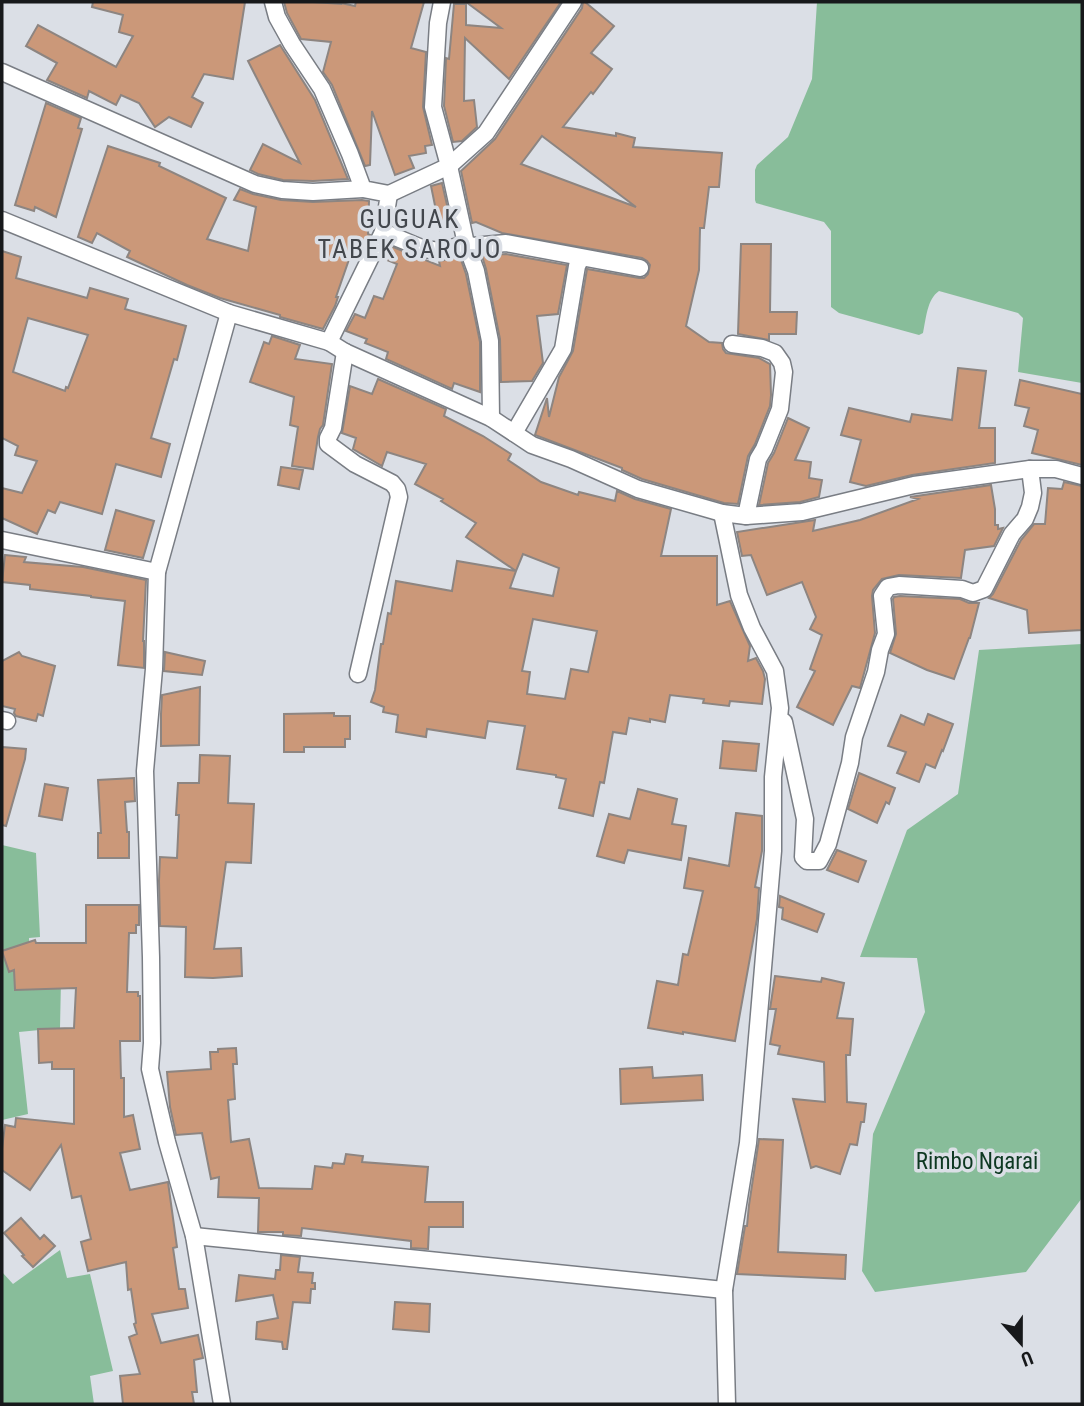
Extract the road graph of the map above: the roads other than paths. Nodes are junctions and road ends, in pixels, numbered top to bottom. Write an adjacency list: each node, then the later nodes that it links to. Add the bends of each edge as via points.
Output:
1 (273, 2): 6 (street, via 292,44 322,89)
2 (442, 2): 5 (street, via 433,107)
3 (573, 2): 5 (street, via 486,133)
4 (2, 72): 6 (street, via 255,184 313,192)
5 (449, 166): 7 (street); 10 (street)
6 (363, 189): 7 (street)
7 (389, 194): 9 (street)
8 (2, 220): 13 (street)
9 (383, 232): 10 (street, via 424,249 440,251); 14 (street)
10 (466, 244): 11 (street, via 506,243); 17 (street, via 490,341)
11 (581, 258): 12 (street); 18 (street, via 563,349)
12 (640, 268)
13 (229, 313): 14 (street); 24 (street)
14 (329, 342): 16 (street)
15 (732, 344): 22 (street, via 775,353 784,372 780,409 758,459)
16 (345, 352): 17 (street); 25 (street, via 328,444 392,483 399,497)
17 (491, 418): 18 (street)
18 (514, 433): 21 (street, via 532,445 638,489)
19 (1030, 469): 20 (street, via 1056,469); 22 (street, via 914,485 802,512); 28 (street, via 1033,493 1026,519 1012,534 984,589 973,593 899,585 884,591 886,634 828,844 819,862)
20 (1082, 477)
21 (722, 513): 22 (street); 26 (street, via 739,595 775,671)
22 (746, 516)
23 (2, 540): 24 (street)
24 (157, 572): 29 (street, via 145,771 150,1069)
25 (358, 674)
26 (780, 708): 27 (street, via 773,777); 28 (street, via 805,820)
27 (773, 851): 28 (street); 30 (street, via 748,1143)
28 (803, 857)
29 (194, 1236): 30 (street); 31 (street)
30 (724, 1290): 32 (street)
31 (222, 1404)
32 (727, 1404)

